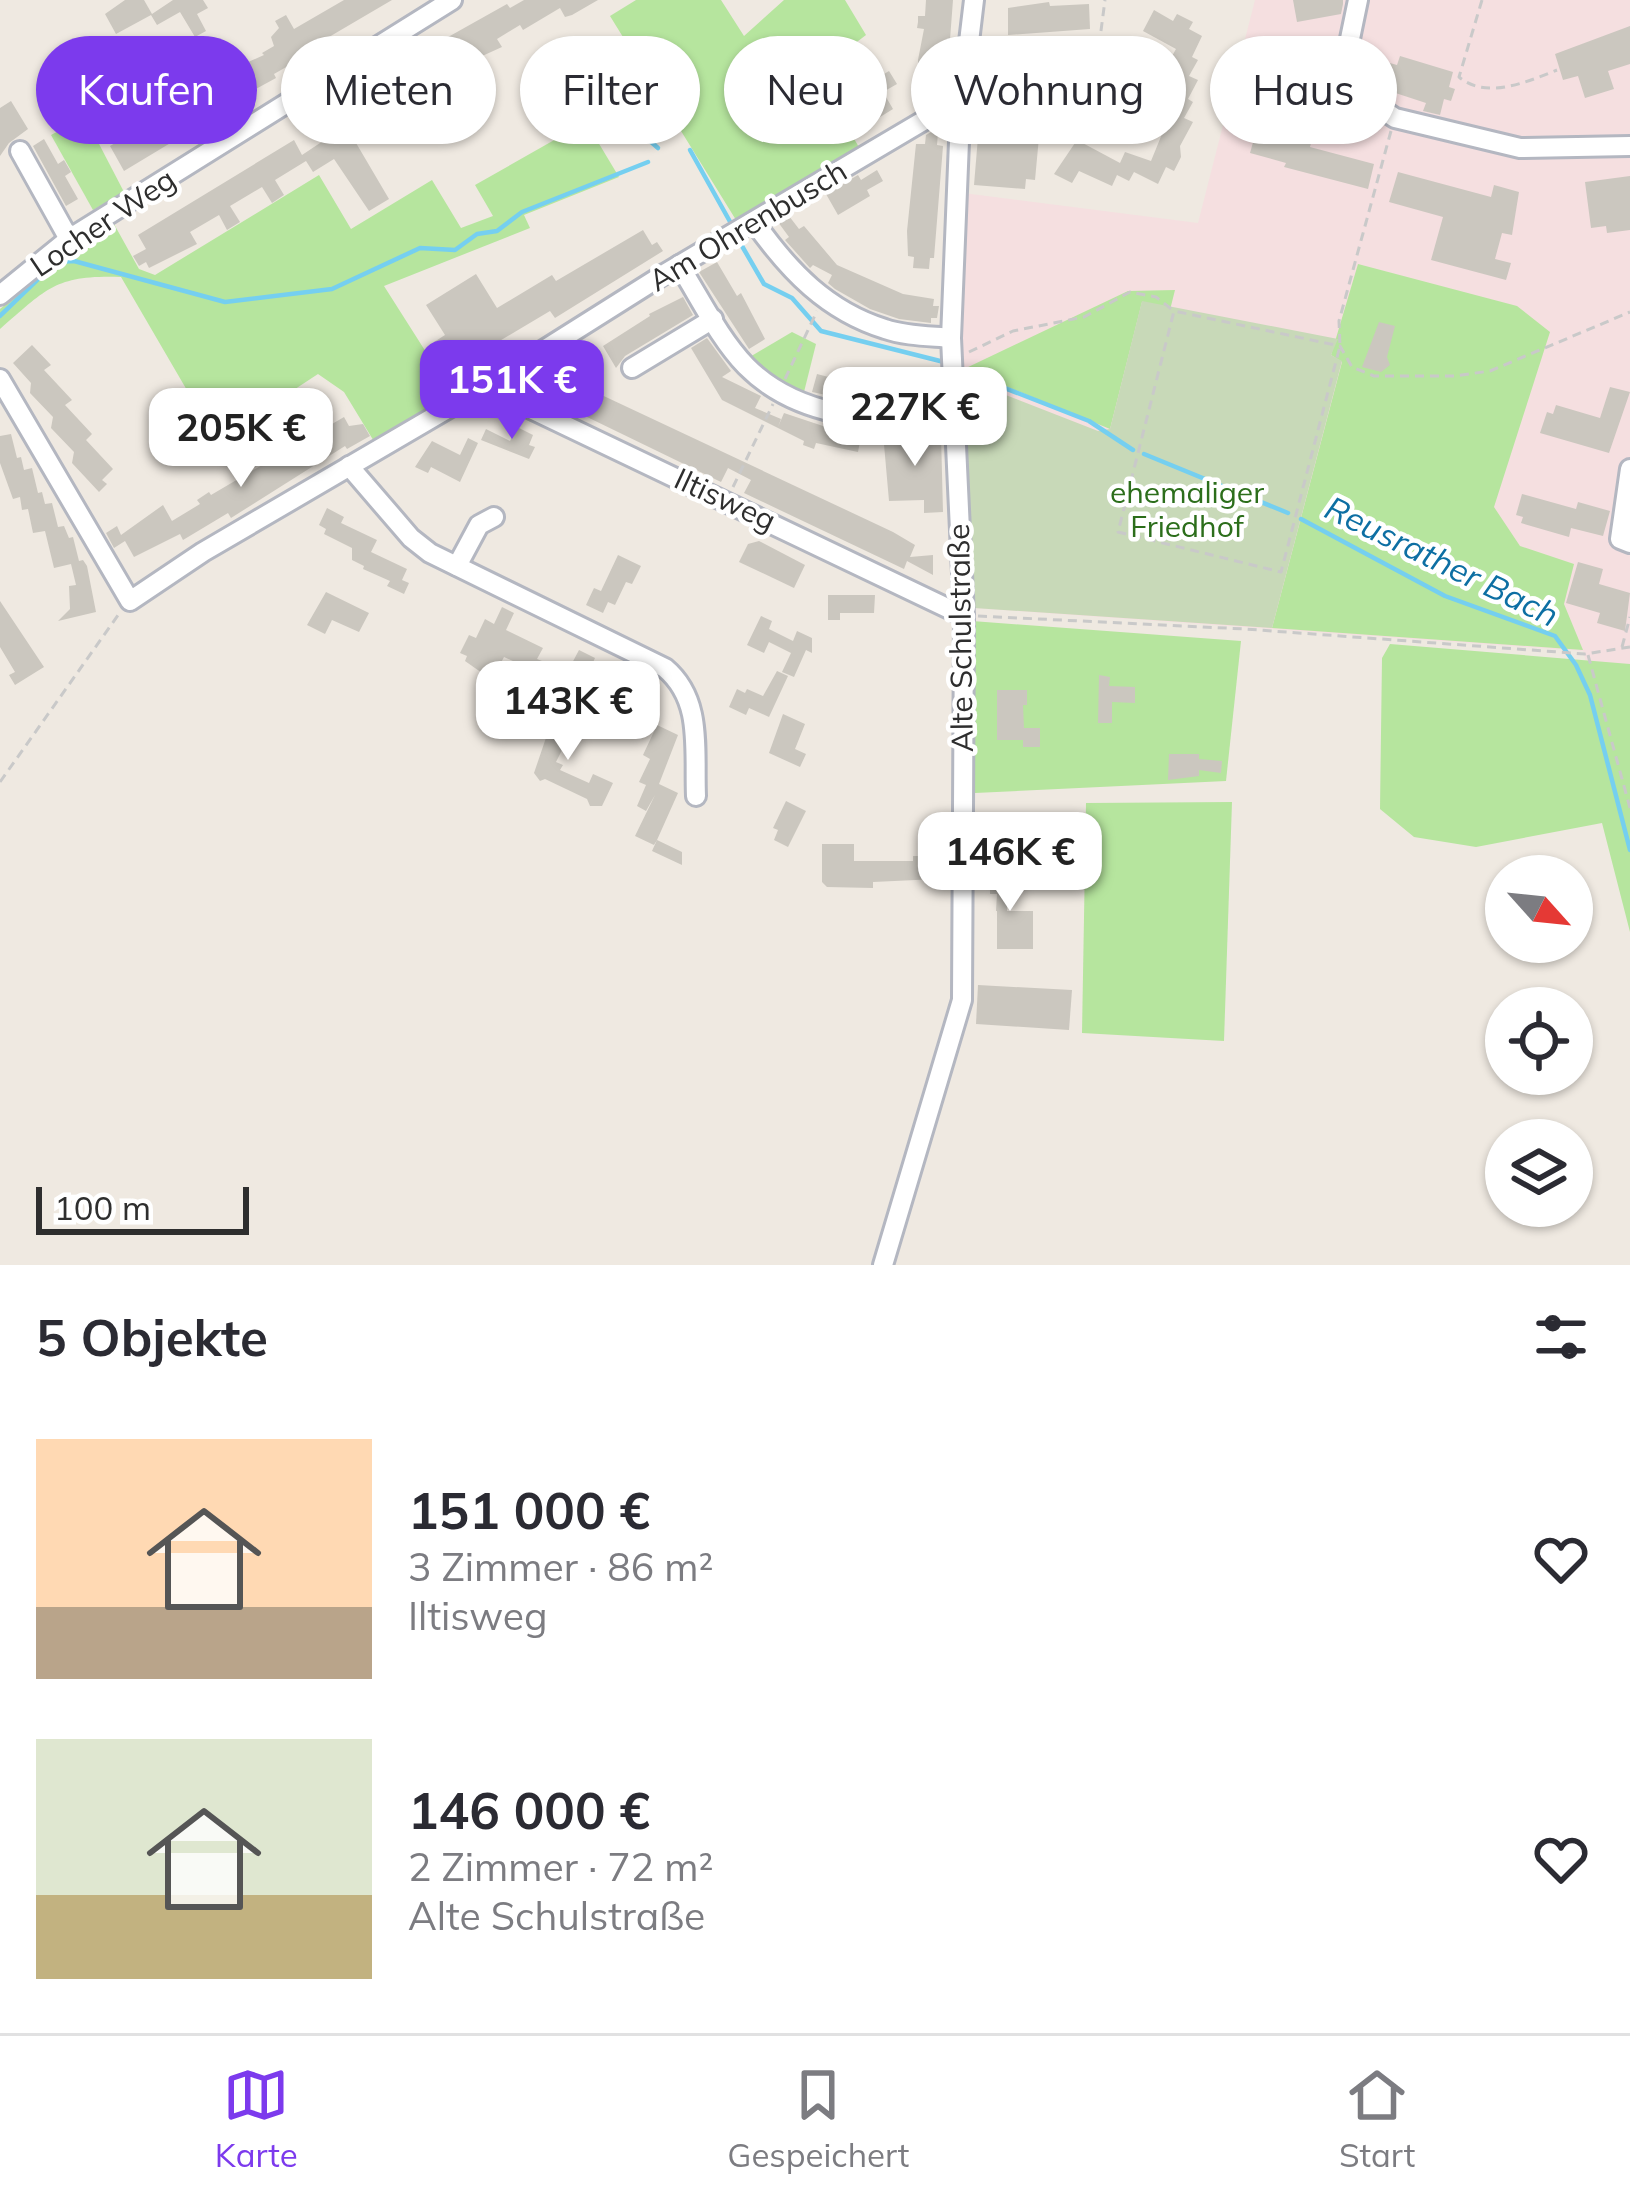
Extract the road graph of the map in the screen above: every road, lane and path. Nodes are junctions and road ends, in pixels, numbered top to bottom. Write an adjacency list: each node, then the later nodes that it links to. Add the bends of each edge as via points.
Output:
1 (452, 0): 17 (street, Locher Weg)
2 (974, 0): 6 (street, Alte Schulstraße)
3 (1105, 0): 7 (path)
4 (1358, 0): 8 (street)
5 (1482, 0): 9 (path, via 1459,77 1471,87 1499,87)
6 (970, 36)
7 (1100, 36)
8 (1351, 36)
9 (1557, 70)
10 (1397, 118): 14 (street, via 1520,148)
11 (911, 135): 16 (street, Am Ohrenbusch)
12 (959, 144): 24 (street, Alte Schulstraße)
13 (1388, 144): 25 (path, via 1339,321)
14 (1630, 146)
15 (20, 151): 17 (street)
16 (755, 223): 18 (street, Am Ohrenbusch); 20 (street)
17 (69, 239): 19 (street, Locher Weg)
18 (679, 266): 23 (street); 29 (street, Am Ohrenbusch)
19 (0, 295)
20 (823, 299): 24 (street, via 885,330); 30 (path)
21 (1174, 311): 25 (path); 25 (path, via 1118,532 1281,572); 26 (path, via 1130,292 1084,317 1013,331)
22 (1630, 312): 25 (path, via 1490,371 1454,376 1374,376 1352,367)
23 (713, 319): 27 (street); 30 (street, via 745,365)
24 (951, 338): 31 (street, Alte Schulstraße)
25 (1340, 346)
26 (968, 353)
27 (632, 368)
28 (0, 379): 38 (street)
29 (485, 387): 32 (street, Am Ohrenbusch); 34 (street, Iltisweg)
30 (778, 392): 31 (street, via 870,419); 34 (path)
31 (955, 422): 39 (street, Alte Schulstraße)
32 (349, 466): 37 (street, via 412,538); 38 (street, Am Ohrenbusch)
33 (1630, 470): 36 (street, via 1620,539)
34 (727, 500): 39 (street, Iltisweg)
35 (494, 517): 37 (street, via 479,525)
36 (1630, 543)
37 (457, 566): 45 (street, via 683,683)
38 (130, 601): 44 (path)
39 (964, 616): 43 (path); 47 (street, Alte Schulstraße, via 962,1000)
40 (1630, 617): 42 (path)
41 (1630, 647): 42 (path)
42 (1621, 648): 43 (path)
43 (1588, 654): 46 (path)
44 (1, 778)
45 (696, 796)
46 (1630, 808)
47 (883, 1265)

